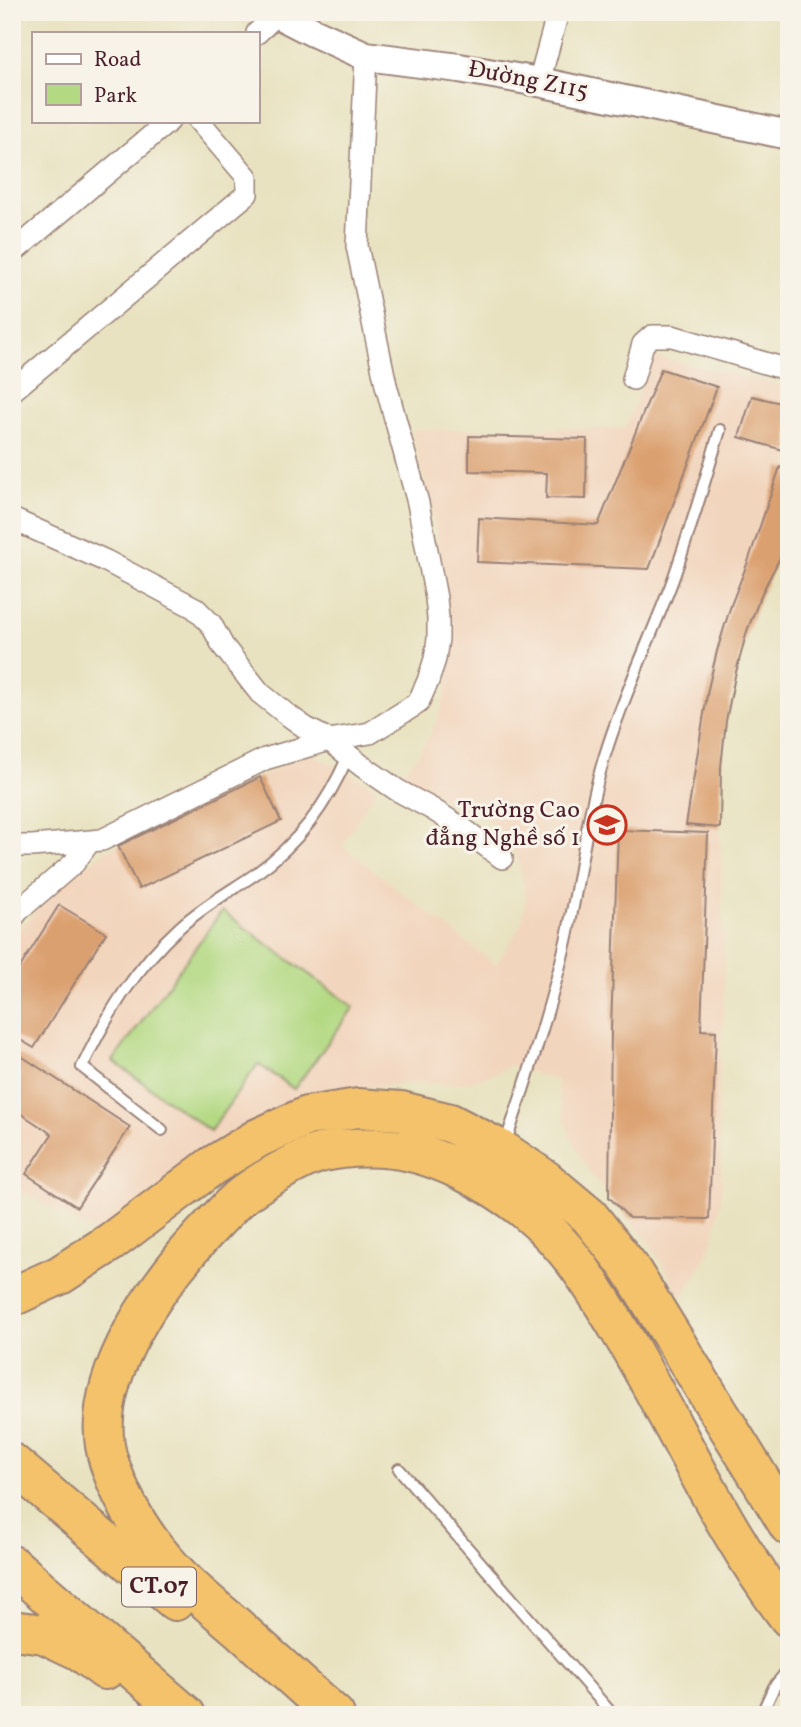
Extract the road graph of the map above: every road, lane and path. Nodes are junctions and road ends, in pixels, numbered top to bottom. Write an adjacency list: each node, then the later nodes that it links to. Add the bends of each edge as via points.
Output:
1 (558, 12): 5 (street)
2 (275, 13): 3 (street); 4 (street, Đường Z115)
3 (258, 32)
4 (366, 56): 5 (street, Đường Z115); 15 (street, via 357,246 386,385 418,503 436,598 438,639 418,703 370,733)
5 (540, 82): 8 (street, Đường Z115)
6 (168, 122): 9 (street)
7 (200, 122): 12 (street, via 247,177 247,194)
8 (789, 135)
9 (12, 253)
10 (789, 370): 11 (street, via 672,336 652,336 643,344)
11 (633, 379)
12 (12, 391)
13 (720, 430): 22 (lane, via 672,581 605,755 548,1013)
14 (12, 519): 15 (street, via 195,608 260,693)
15 (329, 740): 16 (street); 17 (street, via 265,760 102,840)
16 (349, 754): 19 (street); 21 (lane, via 309,825 274,860 210,903 156,950 96,1037 82,1067)
17 (90, 841): 18 (street); 20 (street, via 74,863)
18 (12, 846)
19 (502, 858)
20 (12, 919)
21 (162, 1130)
22 (502, 1150): 23 (highway, via 450,1123 401,1111 358,1108 307,1116 212,1166 111,1242 60,1275); 26 (highway, via 589,1216 630,1268)
23 (12, 1297)
24 (12, 1462): 33 (highway, CT.07)
25 (399, 1469): 35 (lane)
26 (789, 1526)
27 (12, 1565): 32 (highway)
28 (789, 1618): 34 (highway, via 764,1586 708,1492 593,1285 558,1239 523,1208 479,1179 438,1160 384,1148 316,1154 275,1173 239,1198 193,1245 152,1299 123,1350 109,1386 103,1425 107,1458 123,1497 172,1569)
29 (12, 1630): 31 (highway, via 44,1634 80,1651)
30 (789, 1669): 36 (lane, via 774,1686)
31 (159, 1715)
32 (186, 1715)
33 (302, 1715)
34 (335, 1715)
35 (613, 1715)
36 (761, 1715)

